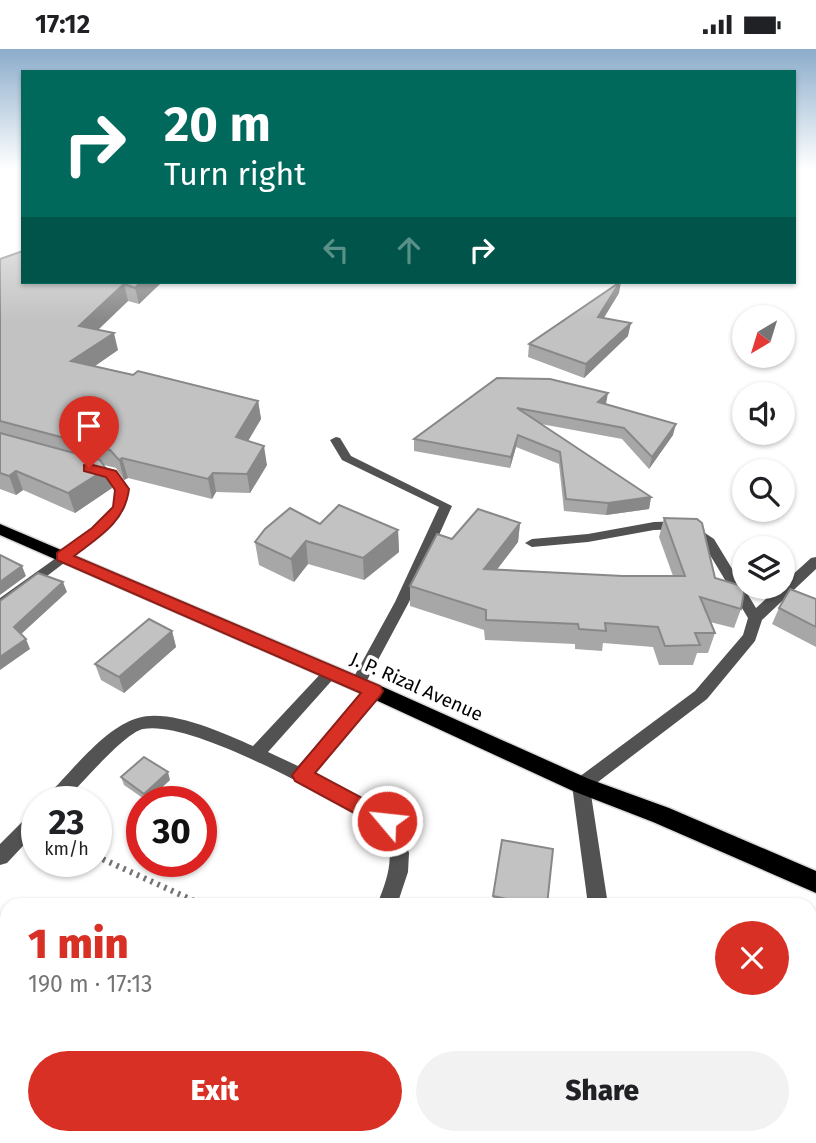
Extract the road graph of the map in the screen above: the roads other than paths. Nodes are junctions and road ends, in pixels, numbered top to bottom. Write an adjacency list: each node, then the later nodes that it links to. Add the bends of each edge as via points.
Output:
1 (337, 440): 10 (street, via 346,458 446,506)
2 (74, 464): 5 (street, via 111,474 122,489 120,508)
3 (0, 529): 5 (main road, J. P. Rizal Avenue)
4 (532, 543): 8 (street, via 687,525 709,542)
5 (63, 557): 7 (street); 9 (main road, J. P. Rizal Avenue)
6 (816, 561): 8 (street)
7 (0, 605)
8 (755, 618): 13 (street, via 750,637 701,695)
9 (330, 673): 10 (main road, J. P. Rizal Avenue); 11 (street)
10 (366, 688): 12 (street); 13 (main road, J. P. Rizal Avenue)
11 (256, 754): 12 (street); 14 (street, via 175,725 141,723 124,732)
12 (302, 775): 18 (street, via 387,821 398,837 401,865)
13 (581, 785): 17 (main road, J. P. Rizal Avenue); 19 (street)
14 (68, 786)
15 (21, 835): 16 (street)
16 (0, 857)
17 (816, 882)
18 (389, 898)
19 (597, 898)

